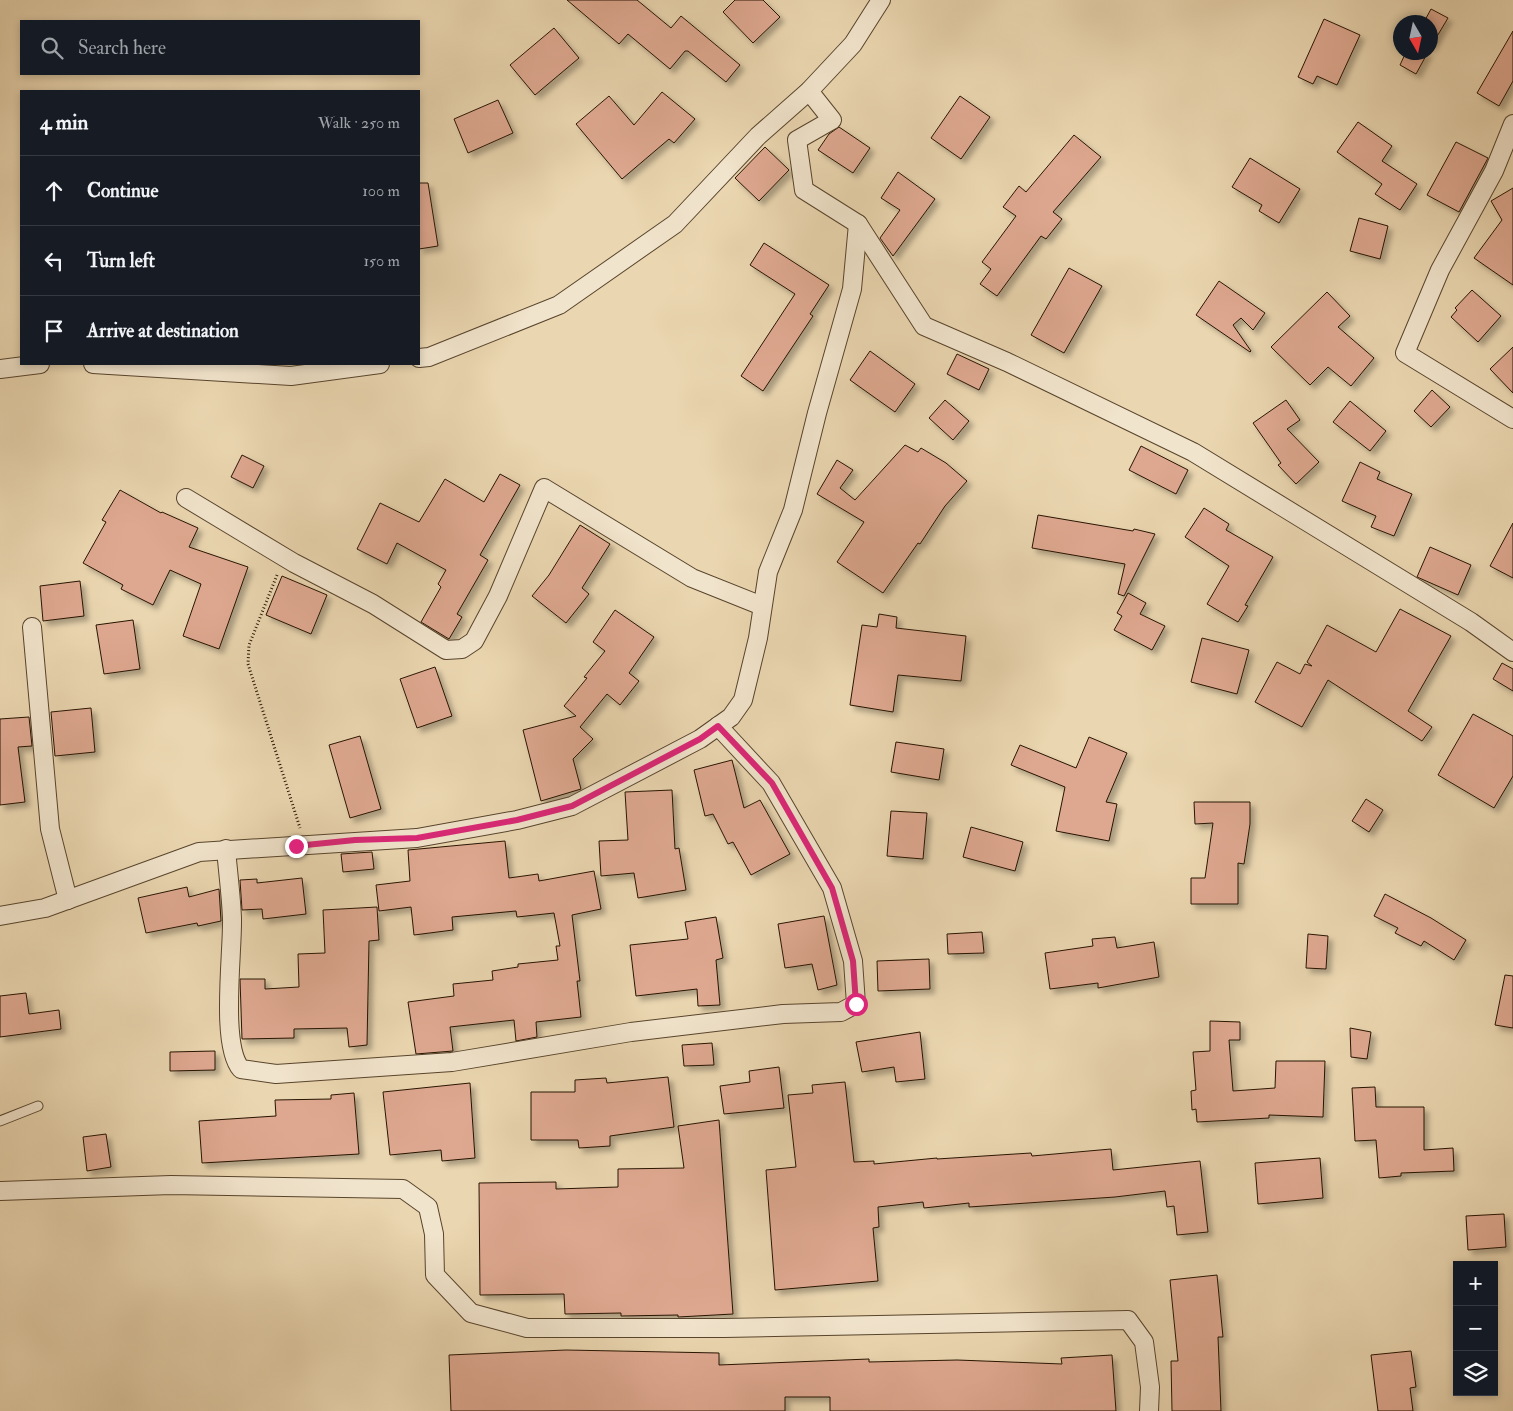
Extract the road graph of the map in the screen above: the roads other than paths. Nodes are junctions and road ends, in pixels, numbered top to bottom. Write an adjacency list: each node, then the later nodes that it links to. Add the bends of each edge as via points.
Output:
1 (881, 0): 2 (street, via 853,44)
2 (809, 91): 4 (street, via 832,120 797,140 804,190); 5 (street, via 758,136 675,224 559,305)
3 (1513, 124): 10 (street, via 1494,171 1440,270 1405,353)
4 (858, 224): 12 (street, via 852,289 793,510 768,572); 14 (street, via 924,326 1007,362 1193,452 1471,622)
5 (420, 358)
6 (32, 365): 9 (street)
7 (110, 365): 8 (street, via 291,376)
8 (373, 365)
9 (0, 369)
10 (1513, 419)
11 (186, 498): 12 (street, via 284,557 374,604 446,650 462,649 474,641 498,596 544,488 692,578)
12 (762, 606): 15 (street, via 743,700 731,717)
13 (32, 627): 17 (street, via 50,829)
14 (1513, 652)
15 (718, 726): 16 (street, via 572,806 517,820 417,838); 16 (street, via 772,783 832,888 853,961 856,1004 841,1012 783,1014 632,1032 452,1062 276,1074 241,1069 236,1064 229,1037 232,919)
16 (226, 849): 17 (street, via 199,852)
17 (68, 900): 18 (street, via 45,908)
18 (0, 916)
19 (38, 1106): 20 (lane)
20 (0, 1121)
21 (0, 1191): 22 (street, via 171,1185 403,1189 428,1207 434,1234 435,1275 471,1313 527,1328 724,1328 1128,1320 1144,1342 1150,1387)
22 (1149, 1411)

